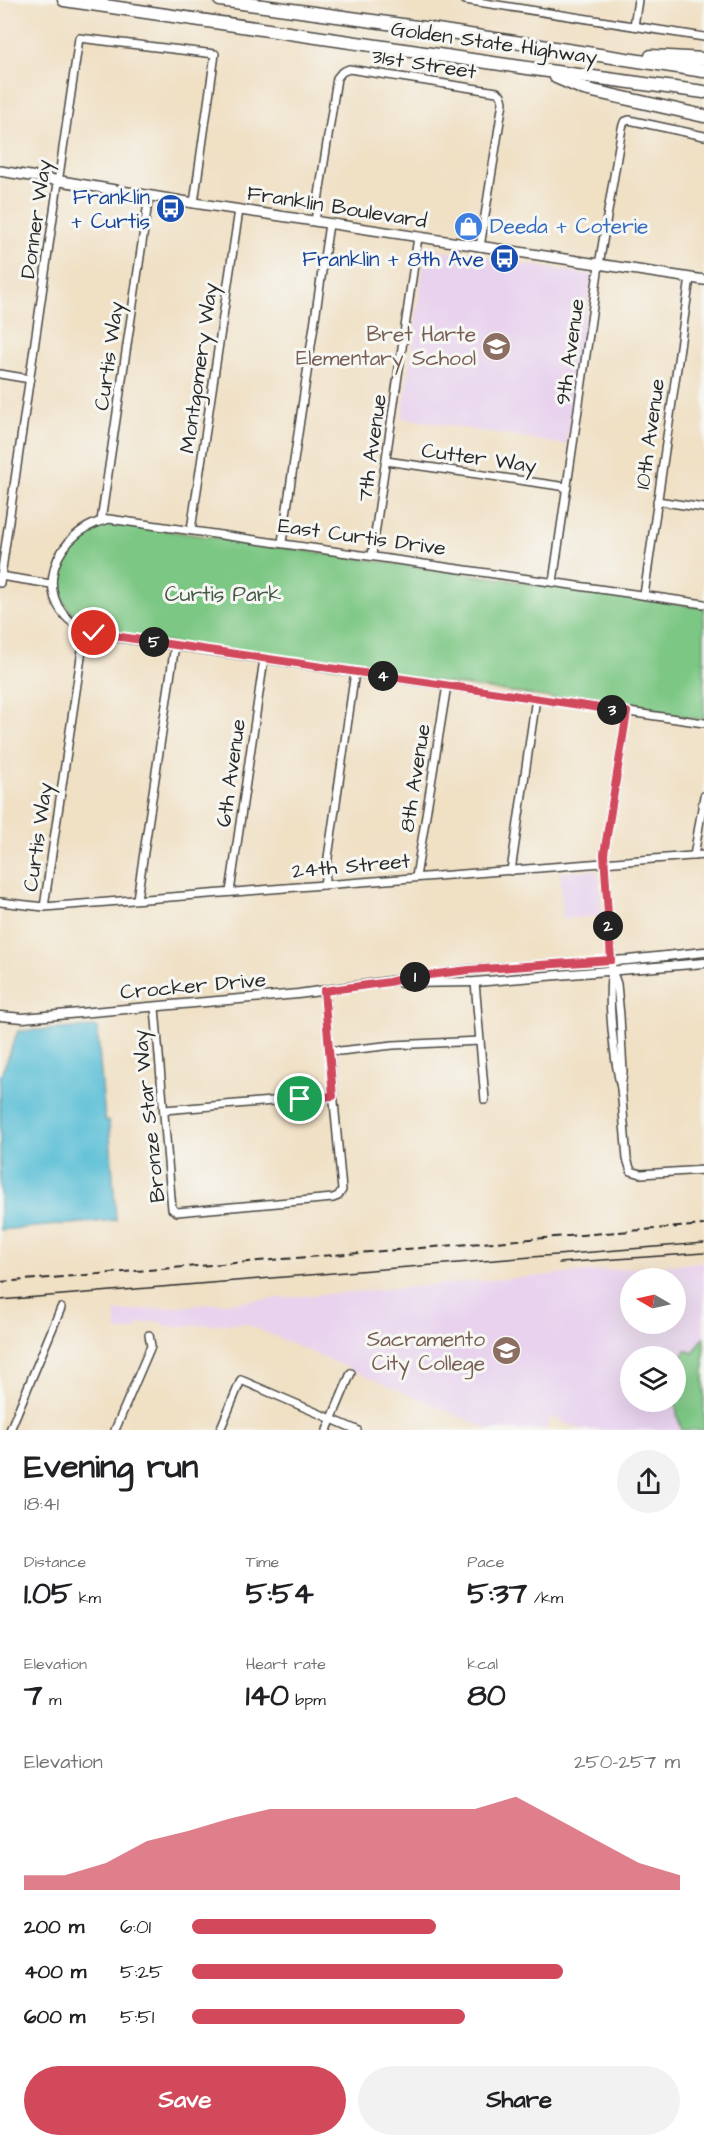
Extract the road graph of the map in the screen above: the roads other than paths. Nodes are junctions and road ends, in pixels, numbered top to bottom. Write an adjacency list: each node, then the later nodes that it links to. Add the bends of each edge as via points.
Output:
1 (64, 0): 11 (highway, Golden State Highway)
2 (220, 0): 9 (highway, Golden State Highway)
3 (465, 0): 6 (street)
4 (517, 0): 6 (street)
5 (638, 0): 7 (street)
6 (516, 8): 7 (street)
7 (634, 26): 8 (street)
8 (704, 37)
9 (574, 52): 10 (highway); 12 (highway, Golden State Highway)
10 (704, 59)
11 (541, 70): 13 (highway, Golden State Highway); 14 (highway, via 585,89)
12 (704, 71)
13 (704, 92)
14 (704, 116)
15 (704, 136): 25 (street, 9th Avenue, via 624,122)
16 (0, 171): 17 (main road, Franklin Boulevard)
17 (58, 181): 18 (main road, Franklin Boulevard); 19 (street, Donner Way, via 79,38 215,54); 29 (street, Donner Way)
18 (148, 196): 19 (main road, Franklin Boulevard); 34 (street, Curtis Way)
19 (194, 203): 20 (main road, Franklin Boulevard)
20 (239, 210): 21 (main road, Franklin Boulevard); 35 (street, Montgomery Way)
21 (315, 222): 22 (main road, Franklin Boulevard); 24 (street, 31st Street, via 336,78 349,69 360,70 501,95)
22 (329, 224): 23 (main road, Franklin Boulevard); 36 (street)
23 (418, 237): 24 (main road, Franklin Boulevard); 30 (street, 7th Avenue)
24 (480, 247): 25 (main road, Franklin Boulevard)
25 (599, 265): 26 (main road, Franklin Boulevard); 31 (street, 9th Avenue)
26 (690, 278): 27 (main road, Franklin Boulevard); 32 (street, 10th Avenue)
27 (704, 280)
28 (0, 374): 29 (street)
29 (30, 379): 38 (street, Donner Way)
30 (386, 461): 31 (street, Cutter Way); 37 (street, 7th Avenue)
31 (567, 487): 39 (street, 9th Avenue)
32 (657, 501): 33 (street); 41 (street, 10th Avenue)
33 (704, 508)
34 (101, 521): 35 (street, East Curtis Drive, via 117,519); 40 (street, East Curtis Drive, via 76,533 68,542 54,565)
35 (191, 530): 36 (street, East Curtis Drive)
36 (282, 542): 37 (street, East Curtis Drive)
37 (372, 555): 39 (street, East Curtis Drive)
38 (0, 578): 40 (street)
39 (553, 582): 41 (street, East Curtis Drive)
40 (51, 584): 43 (street, via 63,612)
41 (644, 595): 42 (street, East Curtis Drive)
42 (704, 604)
43 (85, 630): 44 (street); 61 (street, Curtis Way)
44 (175, 645): 45 (street); 59 (street)
45 (264, 659): 46 (street); 58 (street, 6th Avenue)
46 (355, 672): 47 (street); 57 (street)
47 (447, 685): 48 (street); 56 (street, 8th Avenue)
48 (536, 698): 49 (street); 55 (street)
49 (627, 712): 50 (street); 54 (street)
50 (704, 723)
51 (704, 796): 53 (street)
52 (704, 855): 53 (street, 24th Street)
53 (694, 856): 54 (street, 24th Street)
54 (604, 863): 55 (street, 24th Street); 63 (street)
55 (511, 871): 56 (street, 24th Street)
56 (416, 877): 57 (street, 24th Street)
57 (324, 885): 58 (street, 24th Street)
58 (230, 892): 59 (street, 24th Street)
59 (137, 900): 61 (street, 24th Street)
60 (0, 902): 61 (street, 24th Street)
61 (44, 907)
62 (704, 952): 63 (street, Crocker Drive)
63 (611, 960): 65 (street); 66 (street, Crocker Drive, via 469,970)
64 (704, 963): 65 (street, Crocker Drive)
65 (612, 970): 67 (street, Crocker Drive); 76 (street, via 609,986 617,1073 631,1171 641,1174)
66 (389, 982): 67 (street, Crocker Drive); 68 (street, Crocker Drive)
67 (475, 982): 71 (street)
68 (324, 991): 69 (street, Crocker Drive); 72 (street)
69 (155, 1008): 70 (street, Crocker Drive, via 23,1018); 75 (street, Bronze Star Way)
70 (0, 1016)
71 (480, 1041): 72 (street); 74 (street)
72 (329, 1049): 73 (street)
73 (333, 1096): 75 (street); 75 (street, Bronze Star Way, via 341,1193 325,1199 256,1206 177,1212 172,1209)
74 (484, 1100)
75 (164, 1110)
76 (704, 1170)
77 (61, 1308): 81 (street)
78 (149, 1335): 82 (street, via 151,1346)
79 (351, 1373): 80 (street)
80 (332, 1419): 83 (street, via 241,1380); 84 (street); 85 (street)
81 (10, 1430)
82 (115, 1430)
83 (220, 1430)
84 (327, 1430)
85 (357, 1430)

